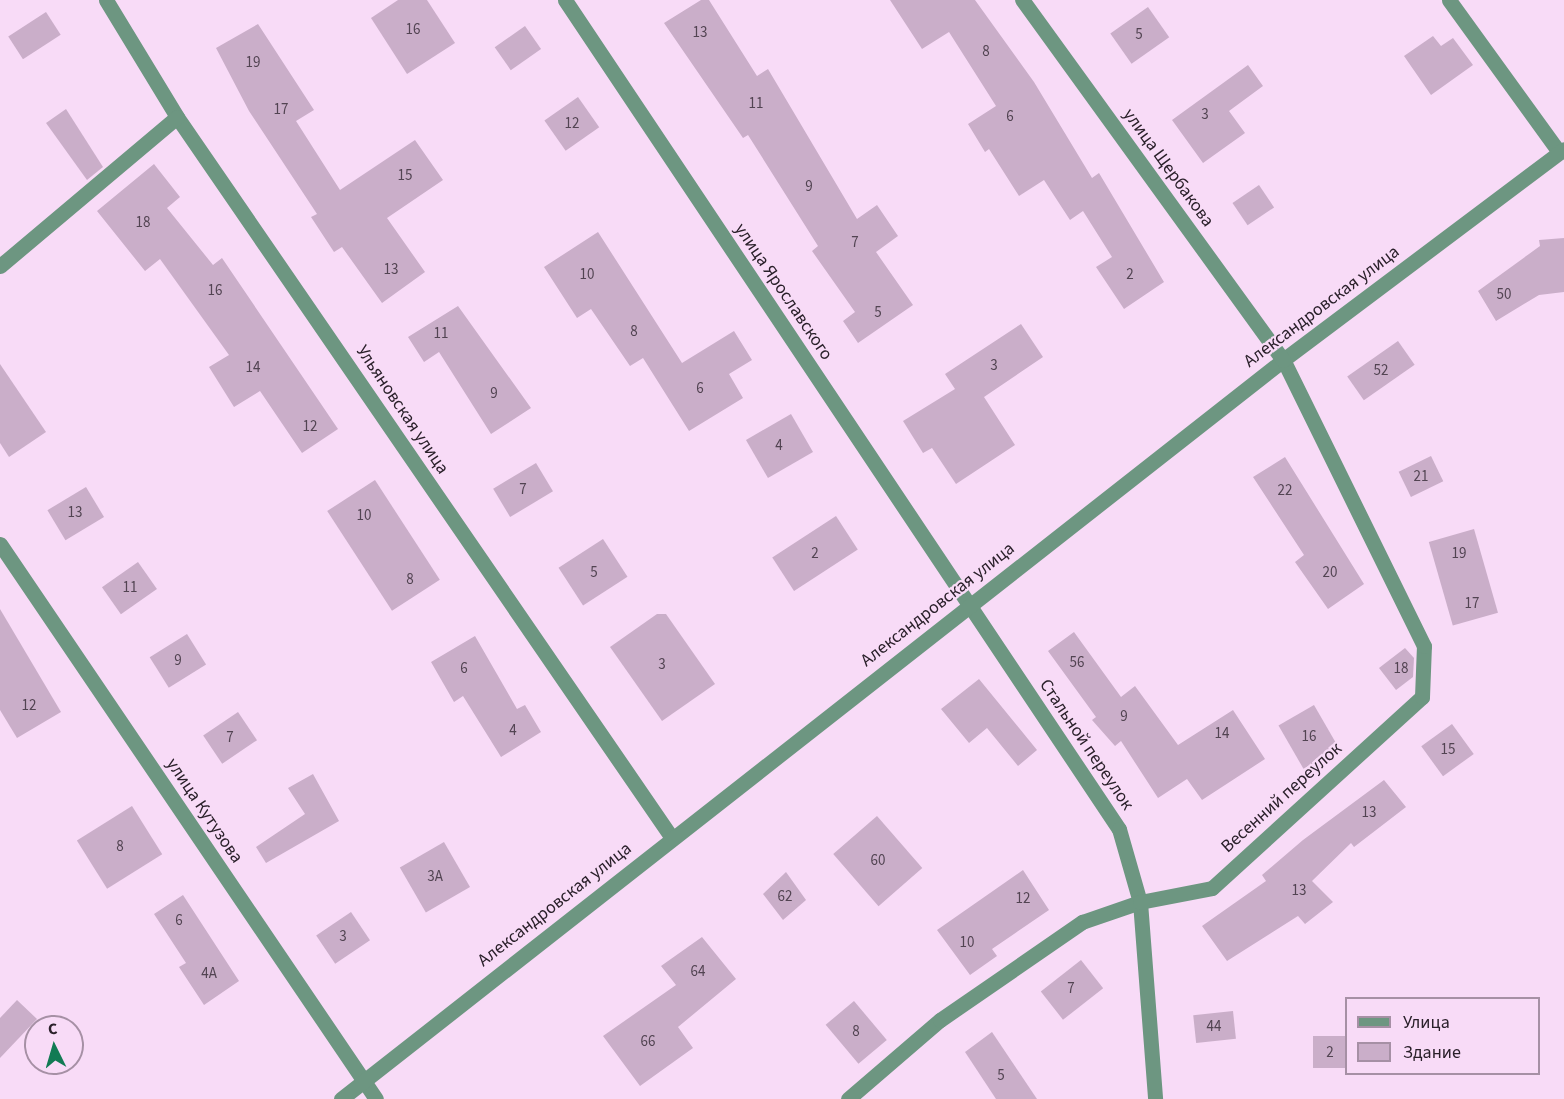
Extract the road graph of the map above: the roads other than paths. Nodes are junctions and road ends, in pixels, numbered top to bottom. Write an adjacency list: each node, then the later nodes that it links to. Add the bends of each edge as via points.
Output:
1 (106, 0): 5 (street, Ульяновская улица)
2 (565, 0): 10 (street, улица Ярославского)
3 (1022, 0): 8 (street, улица Щербакова)
4 (1449, 0): 6 (street)
5 (177, 117): 7 (street); 11 (street, Ульяновская улица)
6 (1562, 150): 8 (street, Александровская улица)
7 (0, 266)
8 (1283, 360): 10 (street, Александровская улица); 12 (street, Весенний переулок, via 1424,646 1422,697 1212,888)
9 (0, 544): 13 (street, улица Кутузова)
10 (968, 606): 11 (street, Александровская улица); 12 (street, Стальной переулок, via 1119,829)
11 (672, 838): 13 (street, Александровская улица)
12 (1140, 903): 16 (street, Весенний переулок, via 1082,922 940,1020); 17 (street, Стальной переулок)
13 (363, 1080): 14 (street, Александровская улица); 15 (street, улица Кутузова)
14 (341, 1099)
15 (376, 1099)
16 (848, 1099)
17 (1155, 1099)

